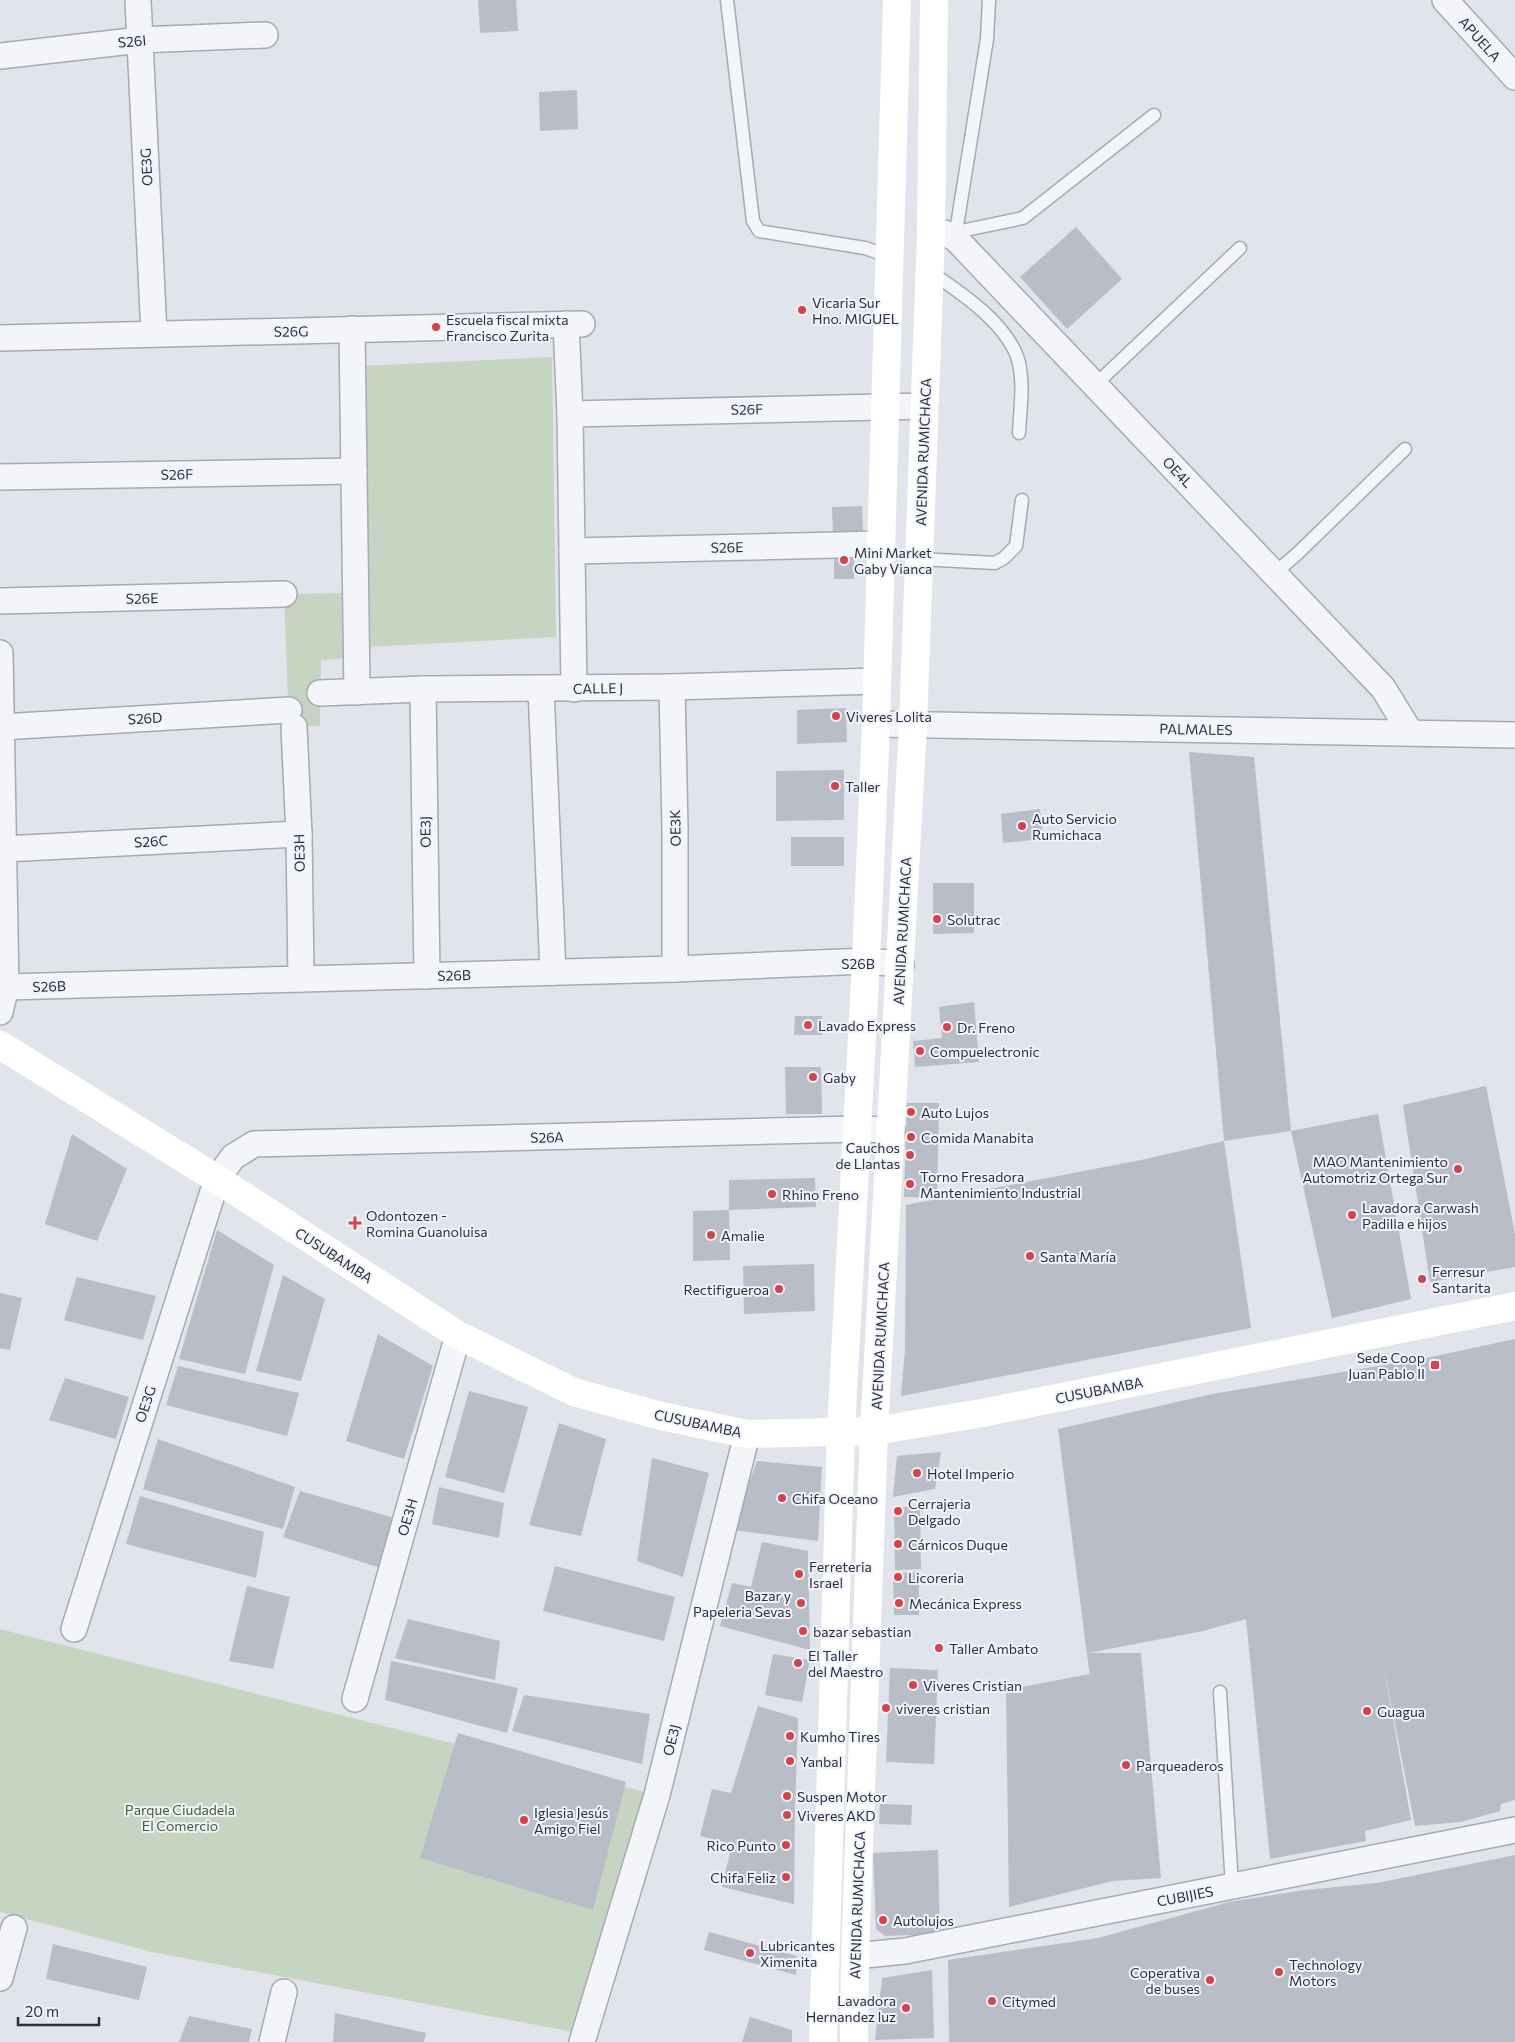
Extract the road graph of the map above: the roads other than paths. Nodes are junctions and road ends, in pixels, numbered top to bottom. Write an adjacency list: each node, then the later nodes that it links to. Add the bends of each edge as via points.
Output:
1 (138, 0): 8 (street, OE3G)
2 (727, 0): 14 (lane, via 756,229 865,248)
3 (897, 0): 14 (street, AVENIDA RUMICHACA)
4 (934, 0): 12 (street, AVENIDA RUMICHACA)
5 (989, 0): 12 (lane, via 987,39)
6 (1445, 0): 10 (street, APUELA)
7 (265, 35): 8 (street, S26I)
8 (140, 40): 9 (street, S26I); 17 (street, OE3G)
9 (0, 56)
10 (1515, 77)
11 (1154, 115): 12 (lane, via 1023,218)
12 (947, 235): 15 (street, AVENIDA RUMICHACA); 19 (street, OE4L)
13 (1240, 248): 19 (lane)
14 (890, 257): 20 (street, AVENIDA RUMICHACA)
15 (929, 271): 21 (street, AVENIDA RUMICHACA); 23 (lane, via 968,298 1003,332 1018,361 1021,379)
16 (352, 329): 17 (street, S26G); 22 (street, S26G, via 574,324); 25 (street)
17 (154, 334): 18 (street, S26G)
18 (0, 338)
19 (1095, 385): 31 (street, OE4L)
20 (887, 406): 21 (street, S26F); 22 (street, S26F); 28 (street, AVENIDA RUMICHACA)
21 (925, 406): 30 (street, AVENIDA RUMICHACA)
22 (570, 414): 29 (street)
23 (1019, 433)
24 (1405, 448): 31 (lane)
25 (354, 471): 26 (street, S26F); 40 (street)
26 (0, 477)
27 (1022, 500): 30 (lane, via 1016,546 1004,558 995,563)
28 (881, 544): 29 (street, S26E); 35 (street, AVENIDA RUMICHACA)
29 (572, 551): 37 (street)
30 (919, 559): 44 (street, AVENIDA RUMICHACA)
31 (1274, 574): 46 (street, OE4L, via 1383,688)
32 (284, 594): 33 (street, S26E)
33 (0, 601)
34 (0, 653): 45 (street)
35 (877, 681): 36 (street, CALLE J); 43 (street, AVENIDA RUMICHACA)
36 (672, 687): 37 (street, CALLE J); 52 (street, OE3K)
37 (574, 688): 39 (street, CALLE J)
38 (423, 689): 39 (street, CALLE J); 40 (street, CALLE J); 54 (street, OE3J)
39 (541, 689): 53 (street)
40 (357, 692): 41 (street, CALLE J)
41 (320, 693)
42 (291, 719): 45 (street, S26D); 48 (street, OE3H)
43 (876, 724): 44 (street, PALMALES); 50 (street, AVENIDA RUMICHACA)
44 (913, 725): 46 (street, PALMALES); 51 (street, AVENIDA RUMICHACA)
45 (1, 726): 49 (street)
46 (1410, 732): 47 (street, PALMALES)
47 (1515, 735)
48 (298, 834): 49 (street, S26C); 55 (street, OE3H)
49 (4, 849): 56 (street)
50 (866, 961): 51 (street, S26B); 52 (street, S26B); 59 (street, AVENIDA RUMICHACA)
51 (901, 964): 60 (street, AVENIDA RUMICHACA)
52 (675, 969): 53 (street, S26B)
53 (553, 972): 54 (street, S26B)
54 (427, 976): 55 (street, S26B)
55 (301, 979): 56 (street, S26B)
56 (6, 987): 57 (street)
57 (0, 1012)
58 (0, 1045): 61 (street, CUSUBAMBA)
59 (856, 1129): 60 (street, S26A); 61 (street, S26A, via 254,1144 233,1157); 64 (street, AVENIDA RUMICHACA)
60 (892, 1130): 65 (street, AVENIDA RUMICHACA)
61 (217, 1179): 63 (street, CUSUBAMBA); 67 (street, OE3G)
62 (1515, 1306): 65 (street, CUSUBAMBA, via 982,1414)
63 (458, 1334): 66 (street, CUSUBAMBA, via 574,1392 661,1416); 69 (street, OE3H)
64 (841, 1431): 65 (street, CUSUBAMBA); 66 (street, CUSUBAMBA); 78 (street, AVENIDA RUMICHACA)
65 (874, 1431): 73 (street, AVENIDA RUMICHACA)
66 (747, 1434): 77 (street, OE3J, via 657,1795)
67 (74, 1629)
68 (1220, 1692): 71 (lane)
69 (355, 1699)
70 (1515, 1830): 71 (street, CUBIJIES)
71 (1232, 1886): 73 (street, CUBIJIES, via 905,1951)
72 (14, 1928): 74 (street)
73 (855, 1956): 79 (street, AVENIDA RUMICHACA)
74 (0, 1978)
75 (284, 1992): 76 (street)
76 (272, 2042)
77 (582, 2042)
78 (824, 2042)
79 (854, 2042)

